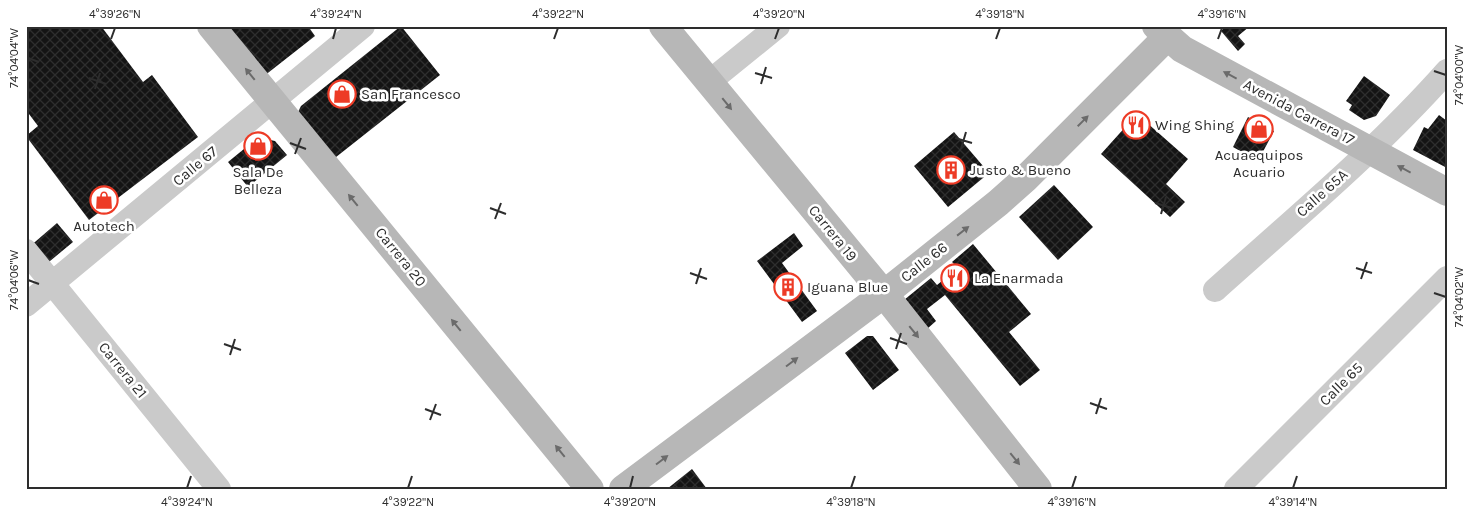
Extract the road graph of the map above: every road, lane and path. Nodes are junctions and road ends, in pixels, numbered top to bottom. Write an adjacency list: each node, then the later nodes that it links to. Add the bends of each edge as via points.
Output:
1 (211, 26): 8 (street, Carrera 20, one-way to 1)
2 (363, 26): 8 (street, Calle 67)
3 (663, 26): 7 (street, Carrera 19)
4 (778, 26): 7 (street)
5 (1167, 30): 9 (street, Avenida Carrera 17, one-way to 5, via 1182,49); 15 (street, Calle 66, one-way to 5, via 1025,179)
6 (1447, 70): 9 (street, Calle 65A)
7 (709, 82): 15 (street, Carrera 19, one-way to 15)
8 (273, 102): 13 (street, Calle 67); 18 (street, Carrera 20, one-way to 8)
9 (1370, 150): 10 (street, Avenida Carrera 17, one-way to 9); 14 (street, Calle 65A)
10 (1447, 192)
11 (26, 251): 13 (street, Carrera 21)
12 (1447, 278): 21 (street, Calle 65)
13 (53, 284): 16 (street, Calle 67); 17 (street, Carrera 21)
14 (1215, 290)
15 (884, 294): 19 (street, Calle 66, one-way to 15); 20 (street, Carrera 19, one-way to 20)
16 (26, 305)
17 (219, 489)
18 (590, 489)
19 (623, 489)
20 (1038, 489)
21 (1236, 489)

